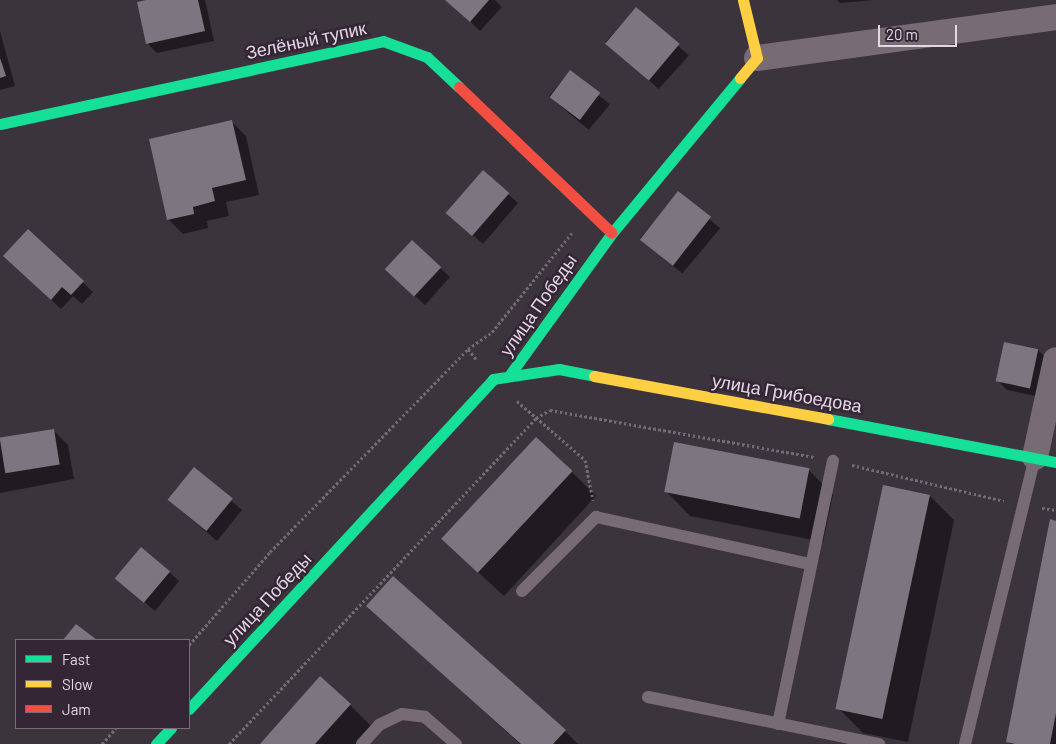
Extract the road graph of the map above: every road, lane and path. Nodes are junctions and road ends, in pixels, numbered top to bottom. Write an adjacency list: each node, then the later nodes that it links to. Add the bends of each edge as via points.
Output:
1 (743, 0): 3 (street)
2 (1056, 17): 3 (street)
3 (757, 58): 6 (street, улица Победы)
4 (0, 124): 5 (street, Зелёный тупик, via 383,41 427,57)
5 (595, 216): 6 (street, Зелёный тупик); 15 (path, via 572,234 492,332 468,349 277,545)
6 (612, 233): 8 (street, улица Победы)
7 (1056, 360): 10 (street)
8 (511, 373): 9 (street, улица Победы); 10 (street, улица Грибоедова, via 559,369)
9 (493, 379): 12 (path, via 585,460); 17 (street, улица Победы)
10 (1045, 459): 27 (lane)
11 (833, 461): 13 (lane)
12 (596, 518): 13 (lane); 14 (lane)
13 (810, 564): 18 (lane)
14 (522, 591)
15 (190, 644)
16 (648, 697): 18 (lane)
17 (190, 708)
18 (778, 724): 21 (lane)
19 (115, 729): 22 (path)
20 (170, 729): 23 (street)
21 (860, 742): 26 (lane)
22 (102, 744)
23 (156, 744)
24 (362, 744): 25 (lane, via 380,725 402,714 424,718)
25 (456, 744)
26 (879, 744)
27 (965, 744)

